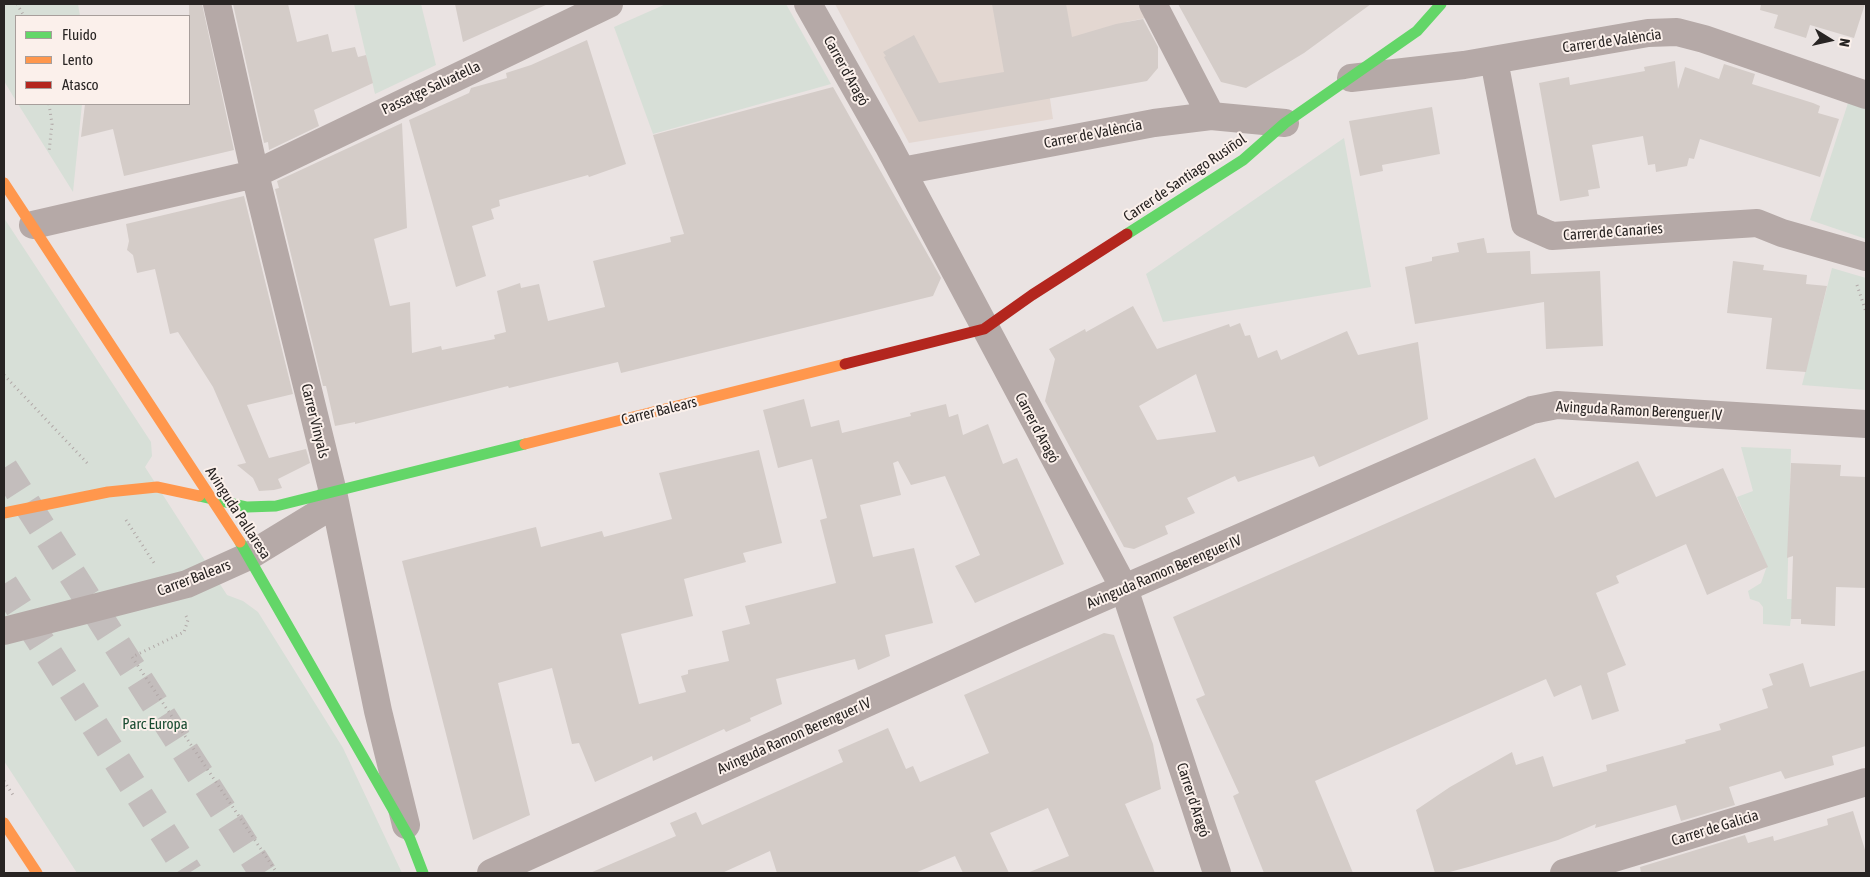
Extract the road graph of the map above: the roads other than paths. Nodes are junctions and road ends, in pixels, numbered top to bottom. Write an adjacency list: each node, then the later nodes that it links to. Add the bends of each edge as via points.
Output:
1 (217, 4): 12 (street, Carrer Vinyals)
2 (609, 4): 12 (street, Passatge Salvatella)
3 (808, 4): 11 (street, Carrer d'Aragó)
4 (1153, 4): 9 (street)
5 (1441, 4): 7 (street, Carrer de Santiago Rusiñol, via 1416,31)
6 (1494, 60): 7 (street, Carrer de València); 8 (street, Carrer de València, via 1648,33 1677,32 1704,38); 15 (street, Carrer de Canaries, via 1524,224 1552,236 1757,223)
7 (1350, 78): 10 (street, Carrer de Santiago Rusiñol)
8 (1866, 95)
9 (1211, 116): 10 (street, Carrer de València); 11 (street, Carrer de València, via 1154,123)
10 (1285, 123): 16 (street, Carrer de Santiago Rusiñol, via 1243,160)
11 (902, 171): 16 (street, Carrer d'Aragó)
12 (250, 175): 14 (street, Passatge Salvatella); 18 (street, Carrer Vinyals)
13 (4, 182): 14 (street, Avinguda Pallaresa)
14 (33, 225): 19 (street, Avinguda Pallaresa)
15 (1866, 257)
16 (984, 329): 18 (street, Carrer Balears); 22 (street, Carrer d'Aragó)
17 (1866, 424): 22 (street, Avinguda Ramon Berenguer IV, via 1557,405 1532,410)
18 (333, 492): 19 (street, Carrer Balears, via 276,506 247,507); 21 (street, Carrer Balears, via 318,514); 26 (street, Carrer Vinyals, via 378,711)
19 (212, 500): 20 (street, Carrer Balears, via 157,487 108,492); 21 (street, Avinguda Pallaresa)
20 (4, 514)
21 (249, 556): 23 (street, Carrer Balears, via 171,589); 26 (street, Avinguda Pallaresa)
22 (1124, 588): 29 (street, Avinguda Ramon Berenguer IV); 30 (street, Carrer d'Aragó)
23 (4, 631)
24 (1866, 782): 31 (street, Carrer de Galicia)
25 (4, 823): 27 (street)
26 (410, 839): 28 (street, Avinguda Pallaresa)
27 (37, 873)
28 (423, 873)
29 (491, 873)
30 (1216, 873)
31 (1564, 873)

